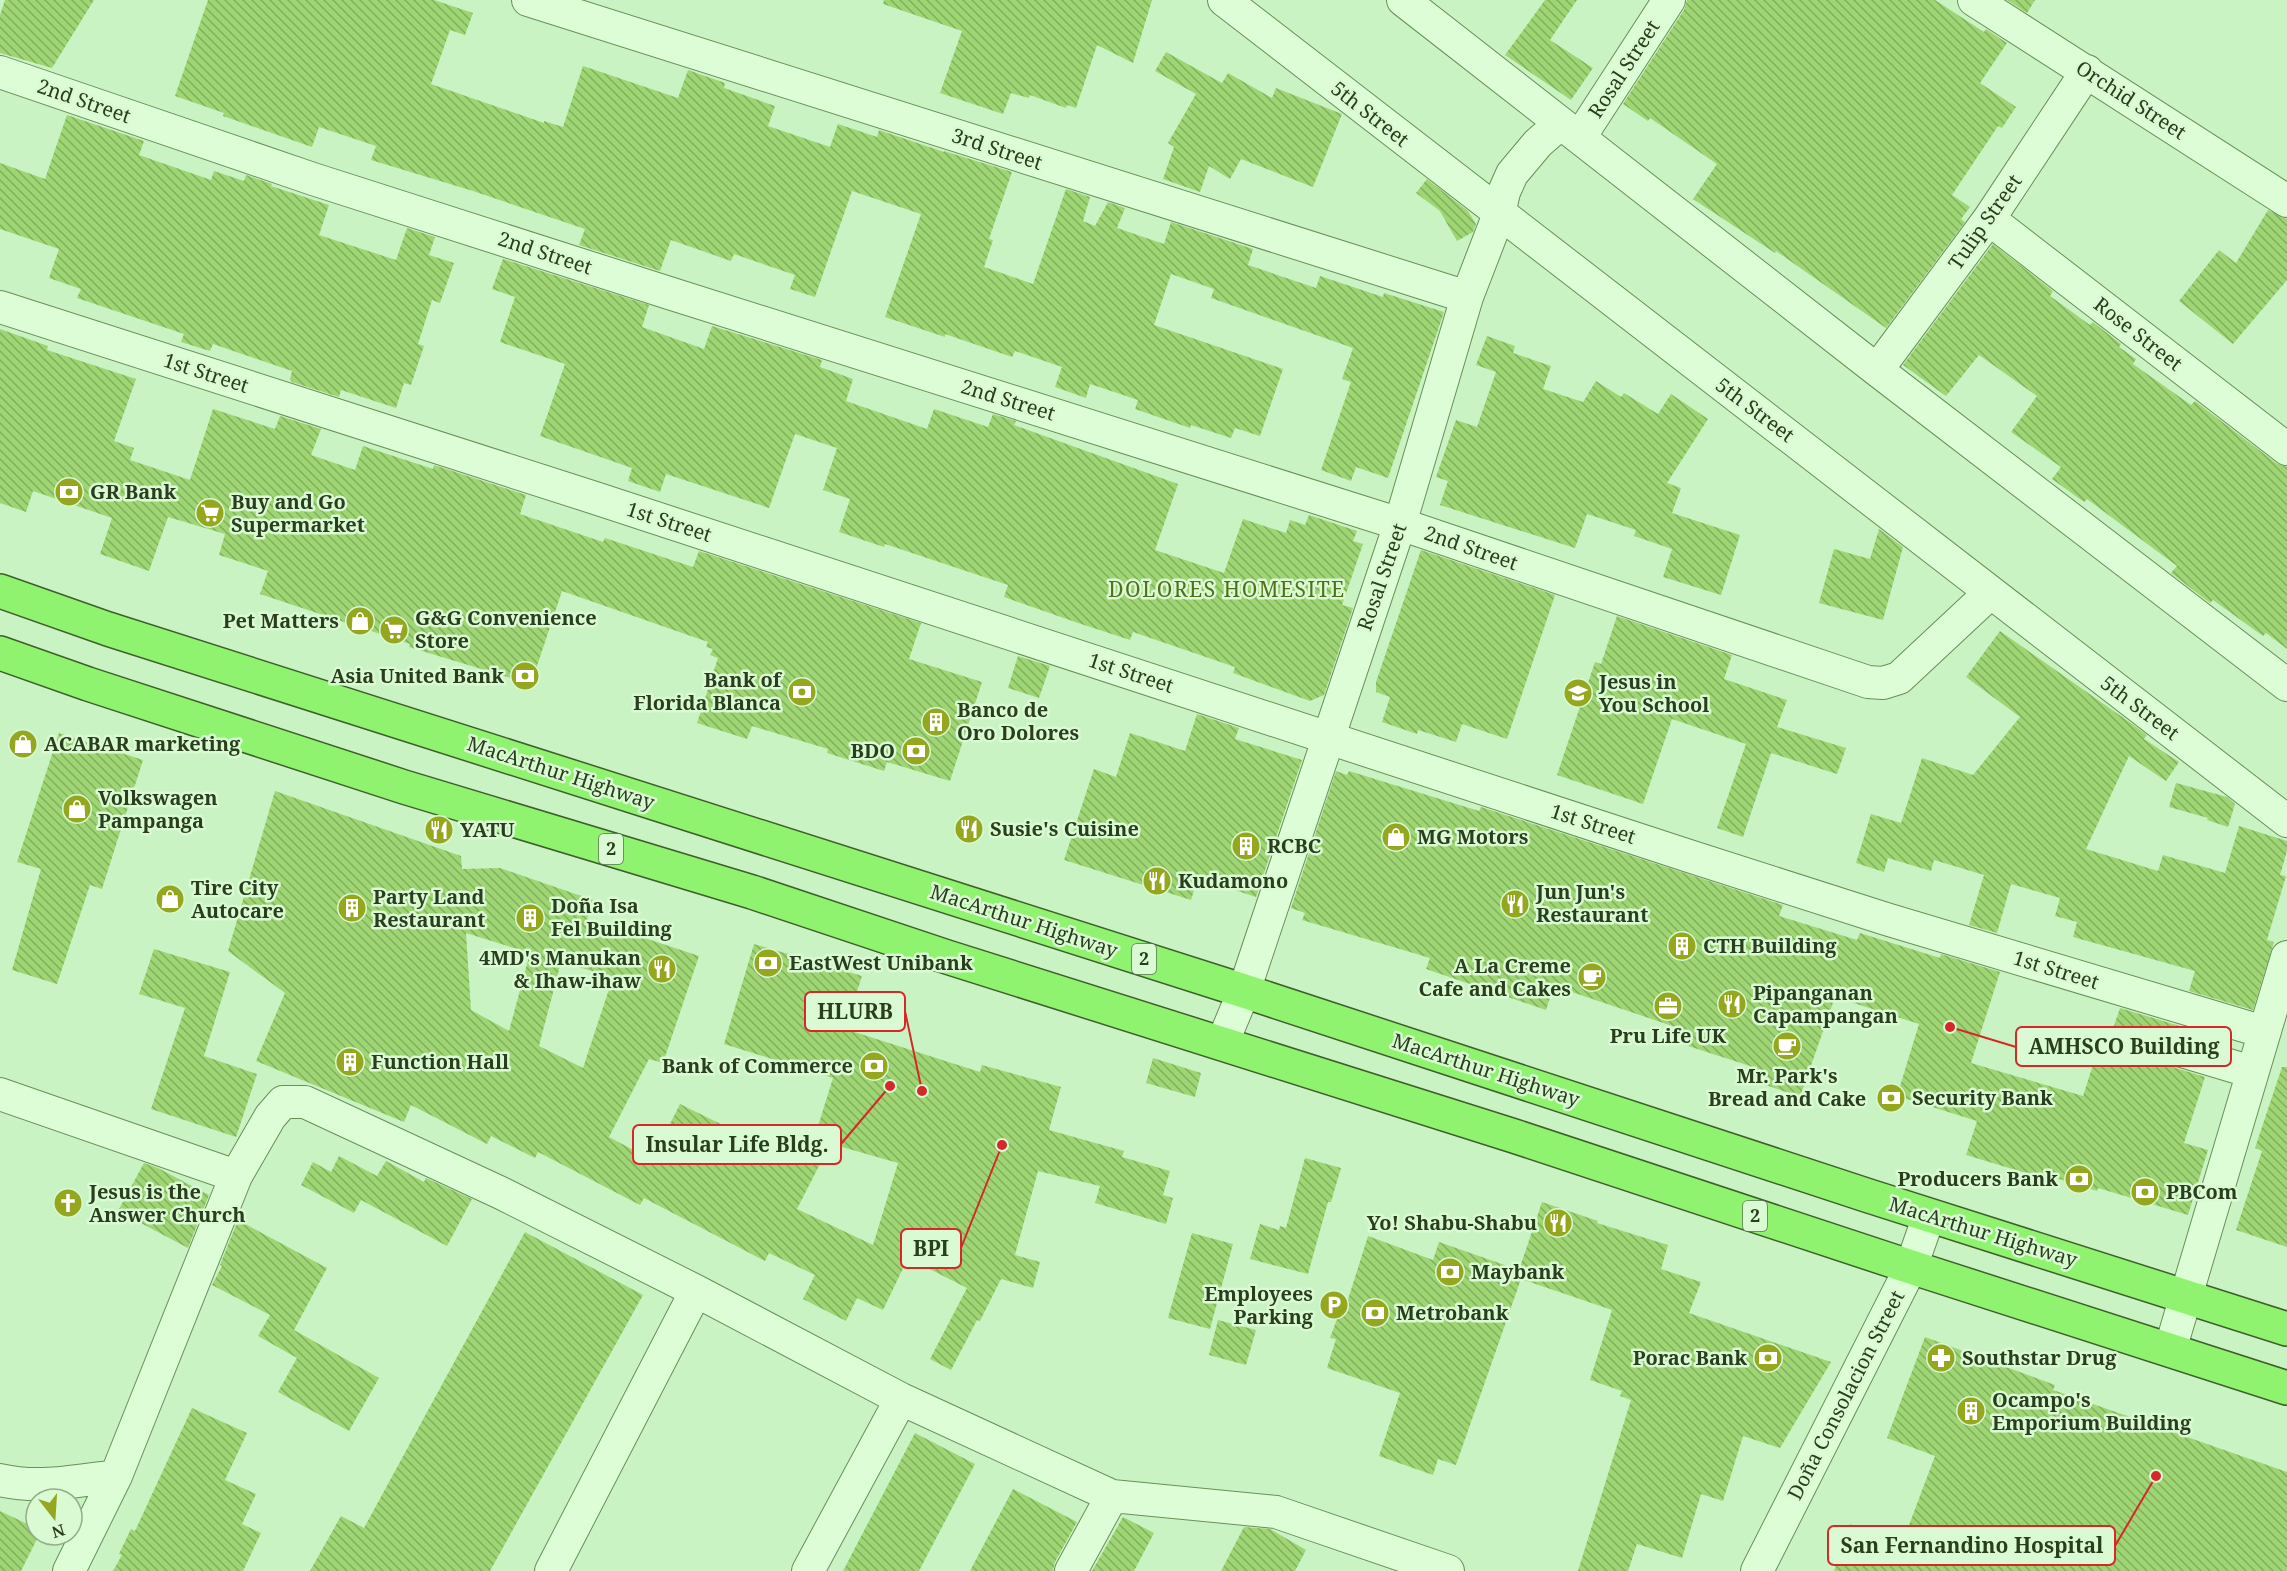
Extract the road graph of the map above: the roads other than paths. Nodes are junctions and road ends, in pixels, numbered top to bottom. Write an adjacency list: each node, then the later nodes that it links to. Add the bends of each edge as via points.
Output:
1 (528, 0): 12 (street, 3rd Street)
2 (1224, 0): 10 (street, 5th Street)
3 (1402, 0): 8 (street)
4 (1669, 0): 8 (street, Rosal Street)
5 (1974, 0): 6 (street, Orchid Street)
6 (2087, 71): 9 (street, Orchid Street); 11 (street, Tulip Street)
7 (0, 72): 16 (street, 2nd Street, via 347,189)
8 (1570, 131): 10 (street, Rosal Street, via 1538,143 1512,174); 14 (street)
9 (2287, 201)
10 (1499, 214): 12 (street, Rosal Street); 18 (street, 5th Street)
11 (1989, 219): 14 (street, Tulip Street); 15 (street, Rose Street)
12 (1467, 297): 16 (street, Rosal Street)
13 (0, 307): 21 (street, 1st Street)
14 (1877, 370): 20 (street)
15 (2287, 449)
16 (1400, 524): 18 (street, 2nd Street, via 1868,682 1899,678); 21 (street, Rosal Street)
17 (0, 591): 24 (highway, MacArthur Highway / 2, via 108,629)
18 (1990, 593): 22 (street, 5th Street)
19 (0, 653): 26 (highway, 2, via 382,780 752,892)
20 (2287, 685)
21 (1327, 737): 24 (street, Rosal Street); 25 (street, 1st Street, via 1886,919)
22 (2287, 821)
23 (2287, 957): 25 (street)
24 (1244, 991): 26 (street, Rosal Street); 31 (highway, MacArthur Highway / 2)
25 (2264, 1032): 28 (street)
26 (1222, 1044): 32 (highway, 2)
27 (2165, 1046): 28 (street)
28 (2252, 1072): 34 (street)
29 (0, 1094): 30 (street)
30 (236, 1176): 33 (street, via 283,1102 305,1102); 39 (street)
31 (1929, 1216): 32 (street, Doña Consolacion Street); 34 (highway, MacArthur Highway / 2)
32 (1911, 1267): 36 (highway, 2); 48 (street, Doña Consolacion Street)
33 (696, 1291): 38 (street); 44 (street)
34 (2188, 1296): 35 (highway, MacArthur Highway / 2); 36 (street)
35 (2287, 1329)
36 (2170, 1350): 37 (highway, 2)
37 (2287, 1388)
38 (901, 1399): 41 (street); 45 (street)
39 (116, 1476): 40 (street, via 46,1485); 43 (street)
40 (0, 1480)
41 (1112, 1496): 42 (street, via 1276,1512); 46 (street)
42 (1388, 1562): 47 (street)
43 (69, 1571)
44 (551, 1571)
45 (808, 1571)
46 (1071, 1571)
47 (1448, 1571)
48 (1757, 1571)

